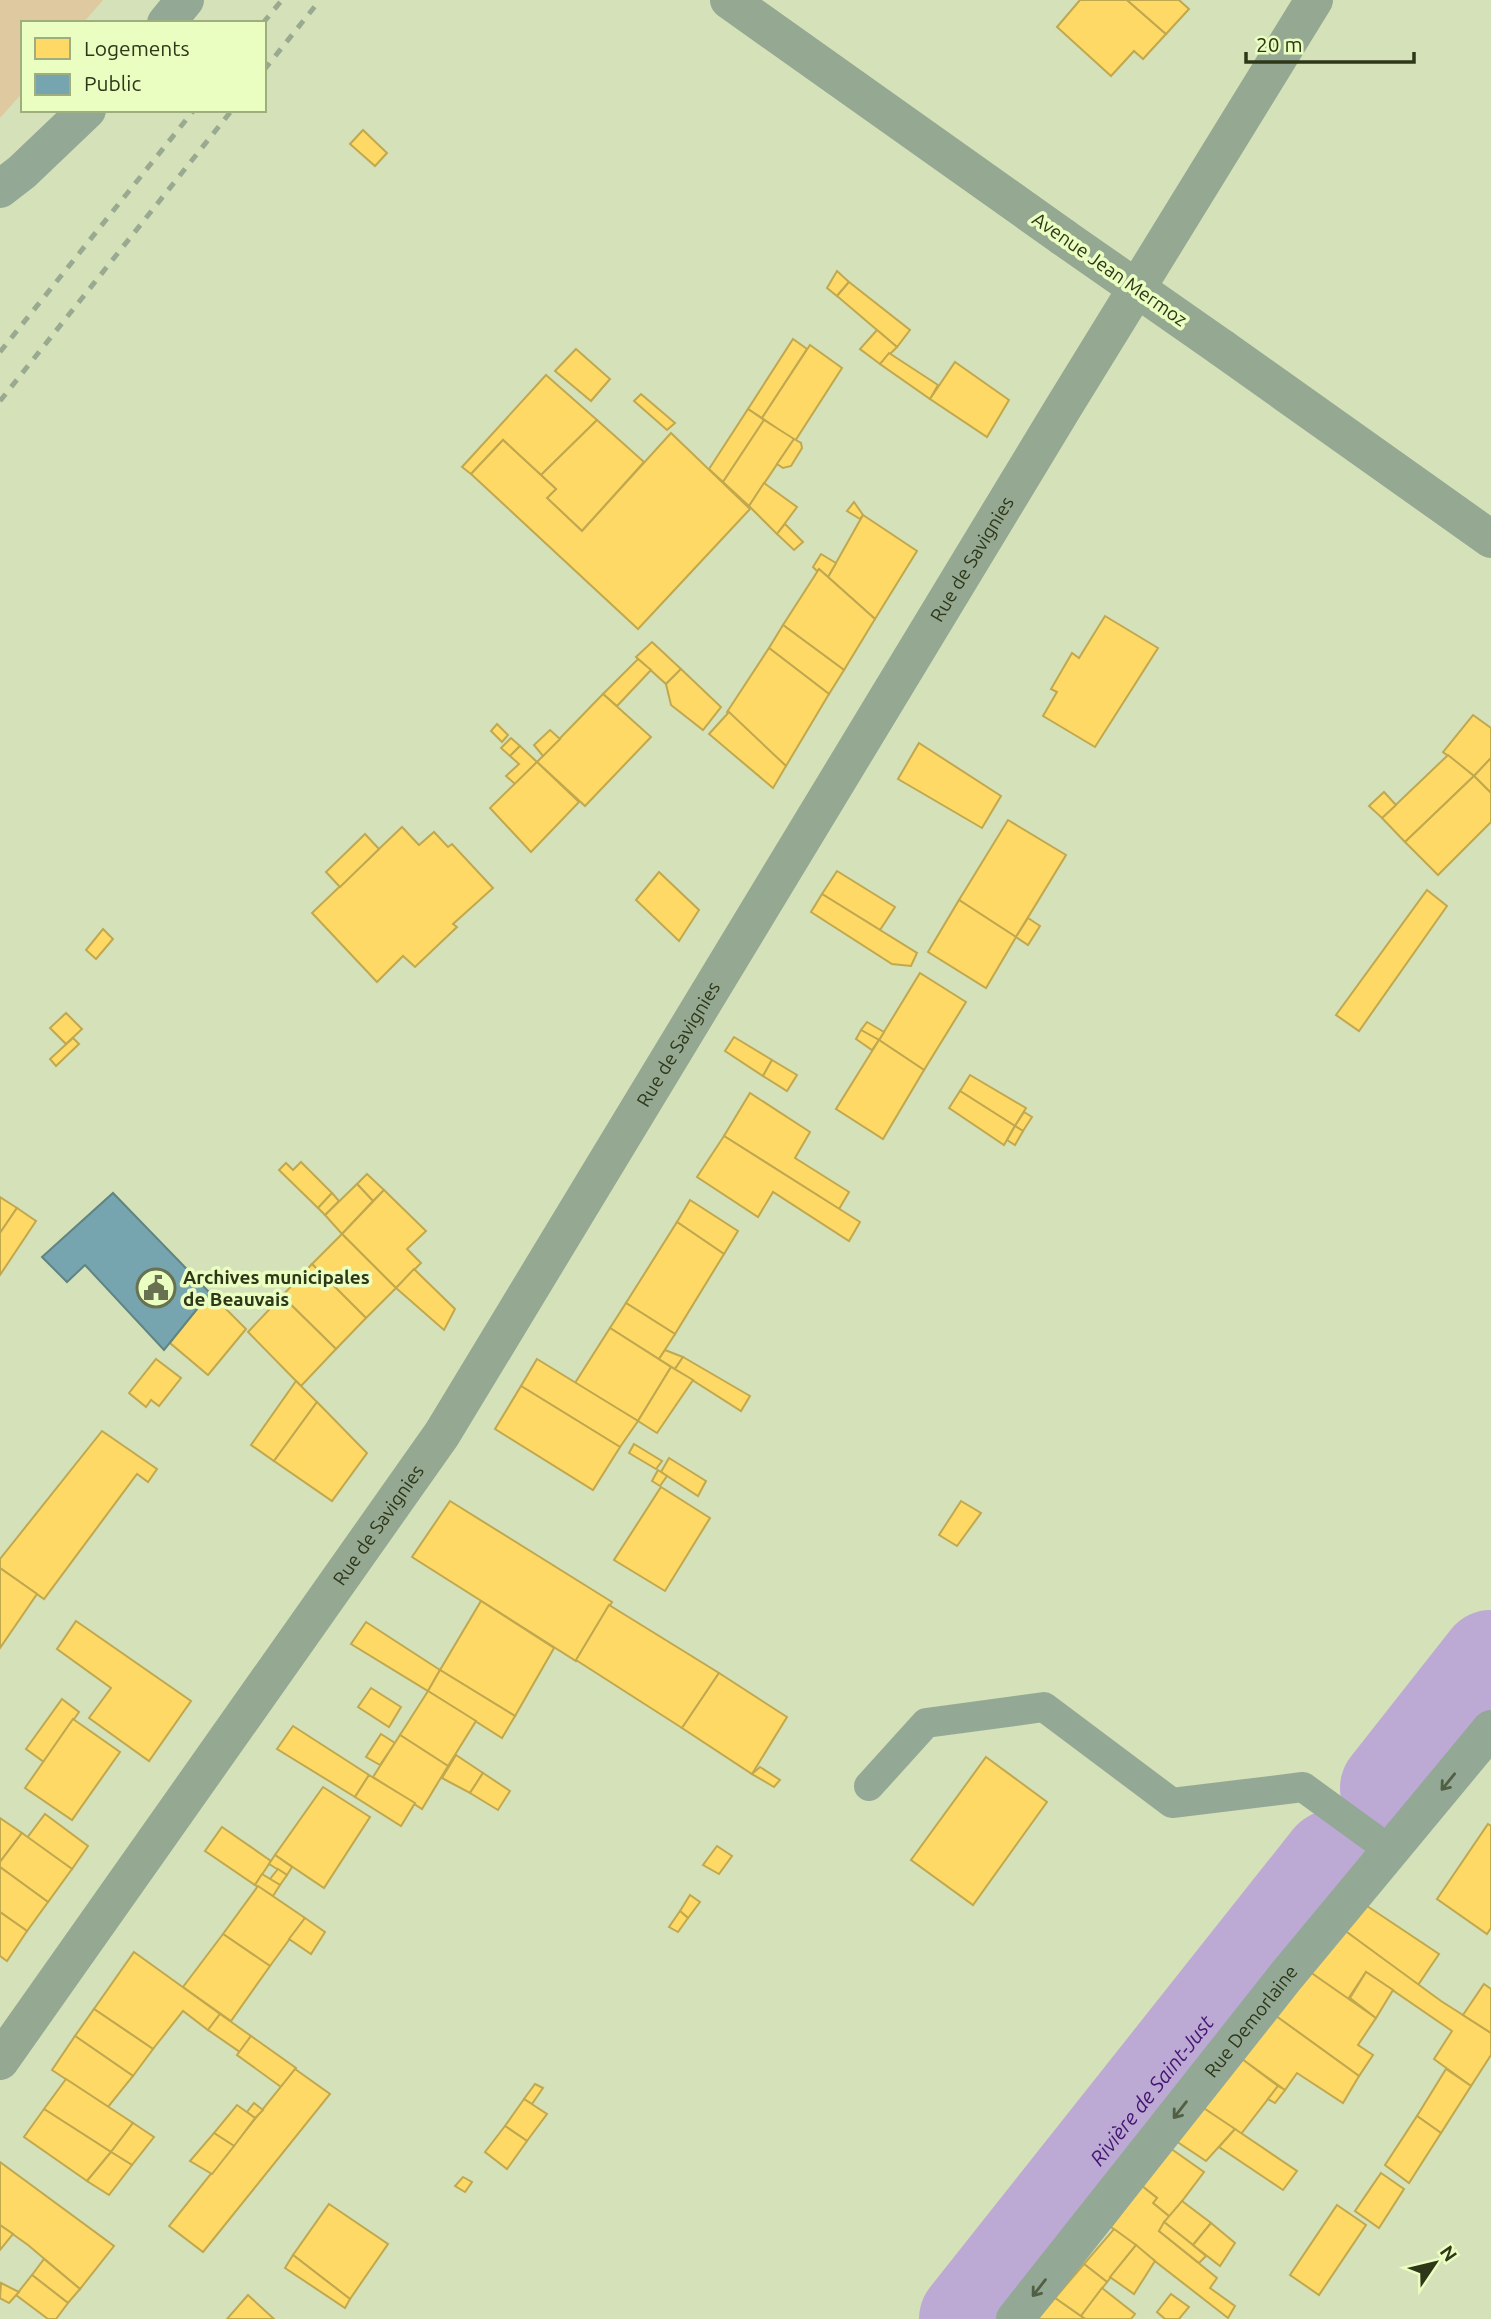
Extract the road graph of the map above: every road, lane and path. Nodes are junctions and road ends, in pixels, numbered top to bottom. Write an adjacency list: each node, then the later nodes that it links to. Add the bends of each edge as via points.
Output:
1 (185, 0): 4 (street)
2 (729, 0): 7 (street, Avenue Jean Mermoz, bridge)
3 (1310, 2): 11 (street, Rue de Savignies, via 448,1424)
4 (168, 21)
5 (85, 112): 6 (street)
6 (0, 189)
7 (1491, 539)
8 (1491, 1729): 10 (street, Rue Demorlaine, one-way to 10)
9 (869, 1786): 10 (lane, via 926,1723 1044,1707 1172,1803 1303,1787)
10 (1391, 1851): 12 (street, Rue Demorlaine, one-way to 12)
11 (0, 2061)
12 (1015, 2319)

